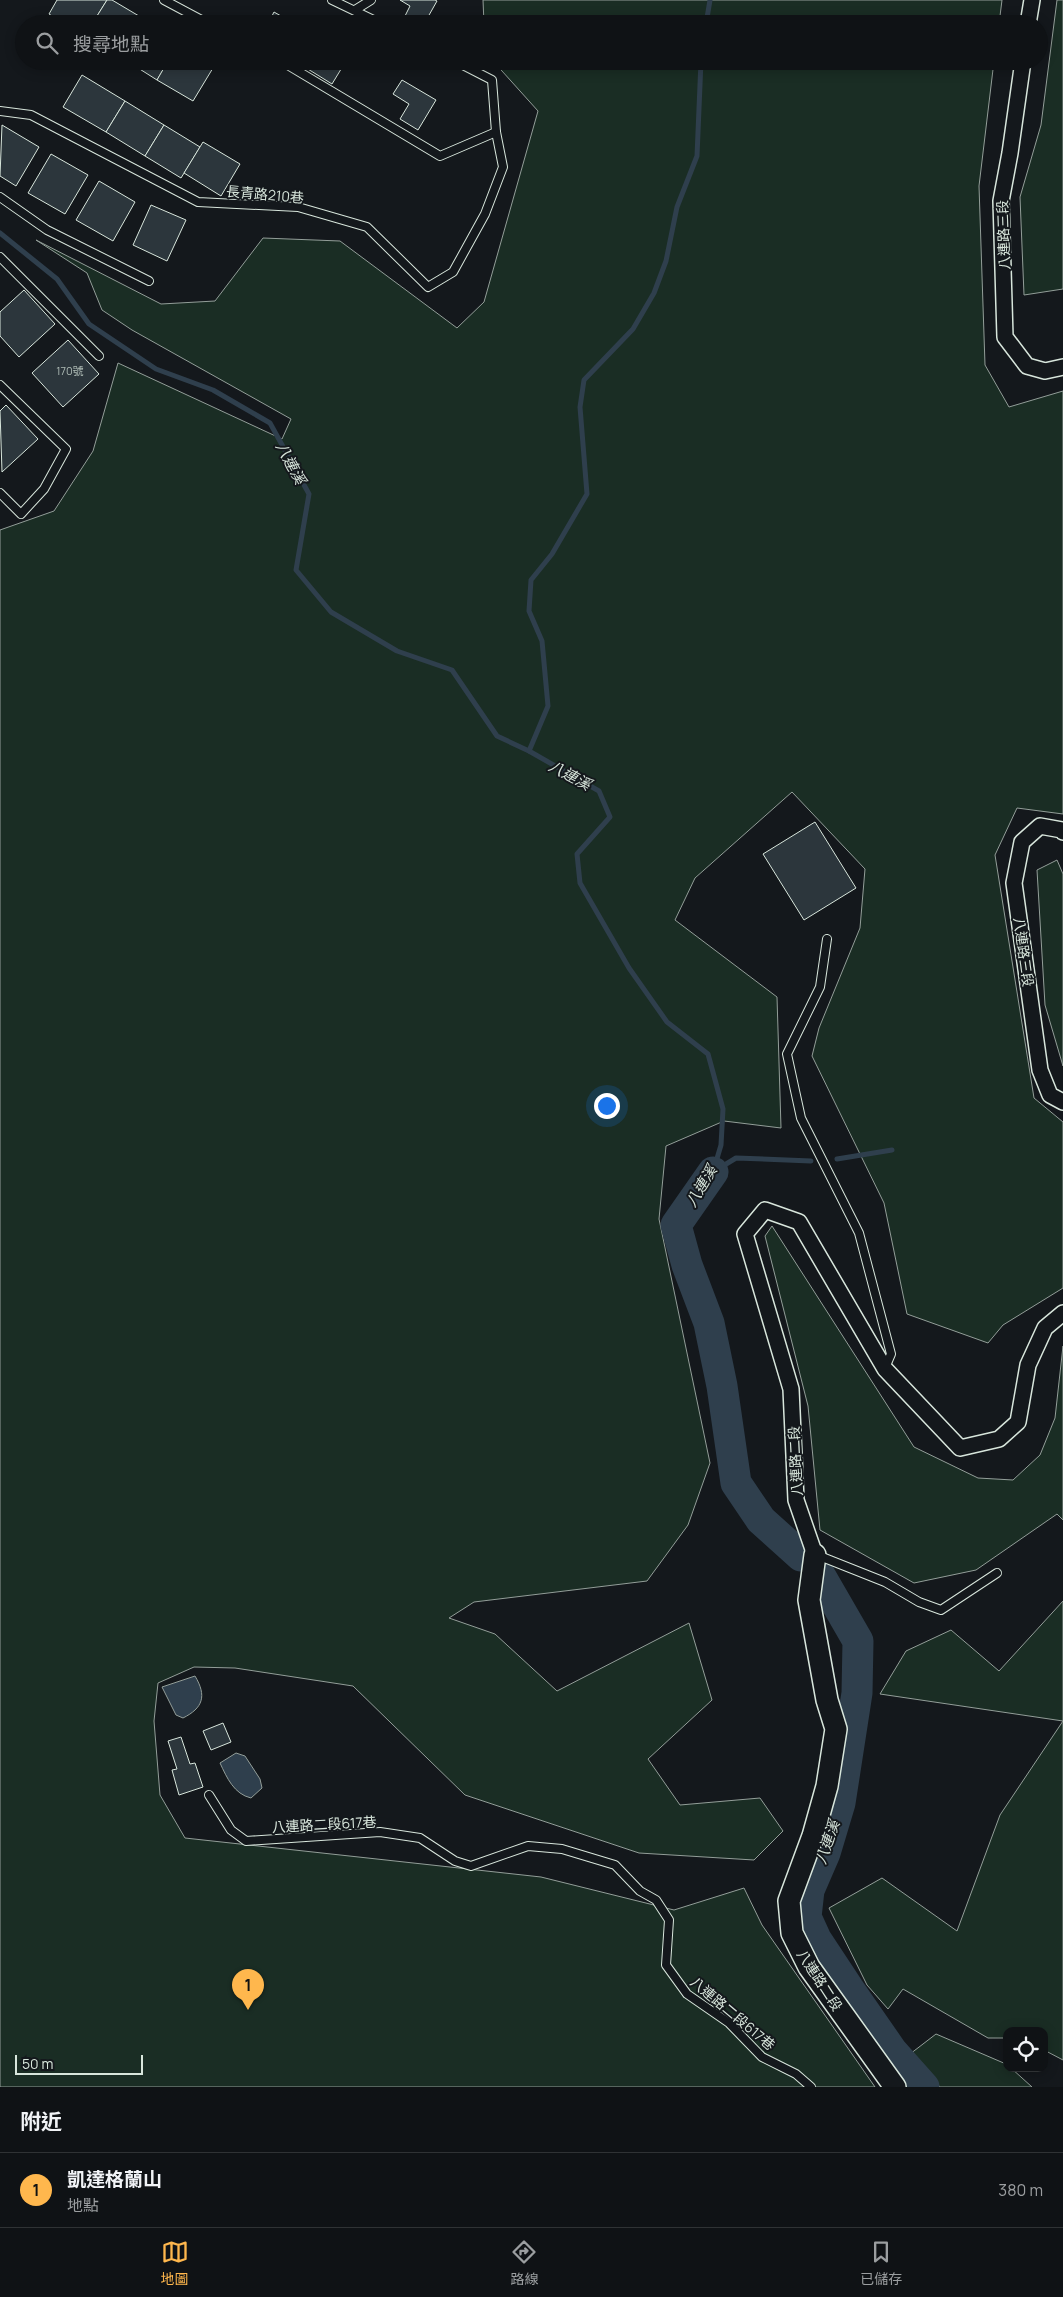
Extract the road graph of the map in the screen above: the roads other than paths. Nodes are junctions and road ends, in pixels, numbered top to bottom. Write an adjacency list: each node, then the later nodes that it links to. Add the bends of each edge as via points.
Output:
1 (164, 0): 6 (lane)
2 (332, 0): 5 (lane)
3 (371, 0): 5 (lane)
4 (1032, 0): 8 (street)
5 (355, 10): 7 (lane)
6 (192, 15)
7 (365, 15)
8 (1030, 15)
9 (296, 70): 13 (lane, via 440,156)
10 (473, 70): 13 (lane, 長青路210巷, via 492,80)
11 (1022, 70): 18 (street, 八連路三段, via 1001,201 1005,337 1027,366 1045,371)
12 (0, 111): 13 (lane, 長青路210巷, via 31,115 198,202 298,207 367,227 428,286 453,272 485,214 503,167)
13 (496, 132)
14 (0, 197): 16 (lane, via 47,230)
15 (0, 257): 17 (lane)
16 (149, 281)
17 (99, 356)
18 (1063, 367)
19 (0, 384): 20 (lane, via 66,449 44,489 21,514)
20 (0, 493)
21 (1063, 832): 23 (street, 八連路三段, via 1040,826 1022,842 1014,883 1040,1070 1050,1095)
22 (827, 939): 25 (lane, via 820,987 787,1054 801,1118 859,1233 891,1354)
23 (1063, 1102)
24 (1063, 1313): 25 (street, 八連路二段, via 1045,1328 1028,1365 1018,1422 998,1439 960,1448)
25 (885, 1369): 26 (street, 八連路二段, via 799,1222 765,1210 745,1234 791,1389 796,1500)
26 (815, 1554): 27 (lane, via 885,1582 919,1602 941,1610); 30 (street, 八連路二段, via 809,1600 827,1700 836,1729 827,1786 789,1901 792,1933 809,1967)
27 (997, 1573)
28 (209, 1795): 29 (lane, 八連路二段617巷, via 231,1830 246,1841 380,1832 420,1838 455,1861 472,1866 528,1846 562,1849 615,1865 640,1890 656,1900 668,1920 666,1965 687,1994 730,2023 762,2057 796,2074)
29 (811, 2087)
30 (895, 2087)

